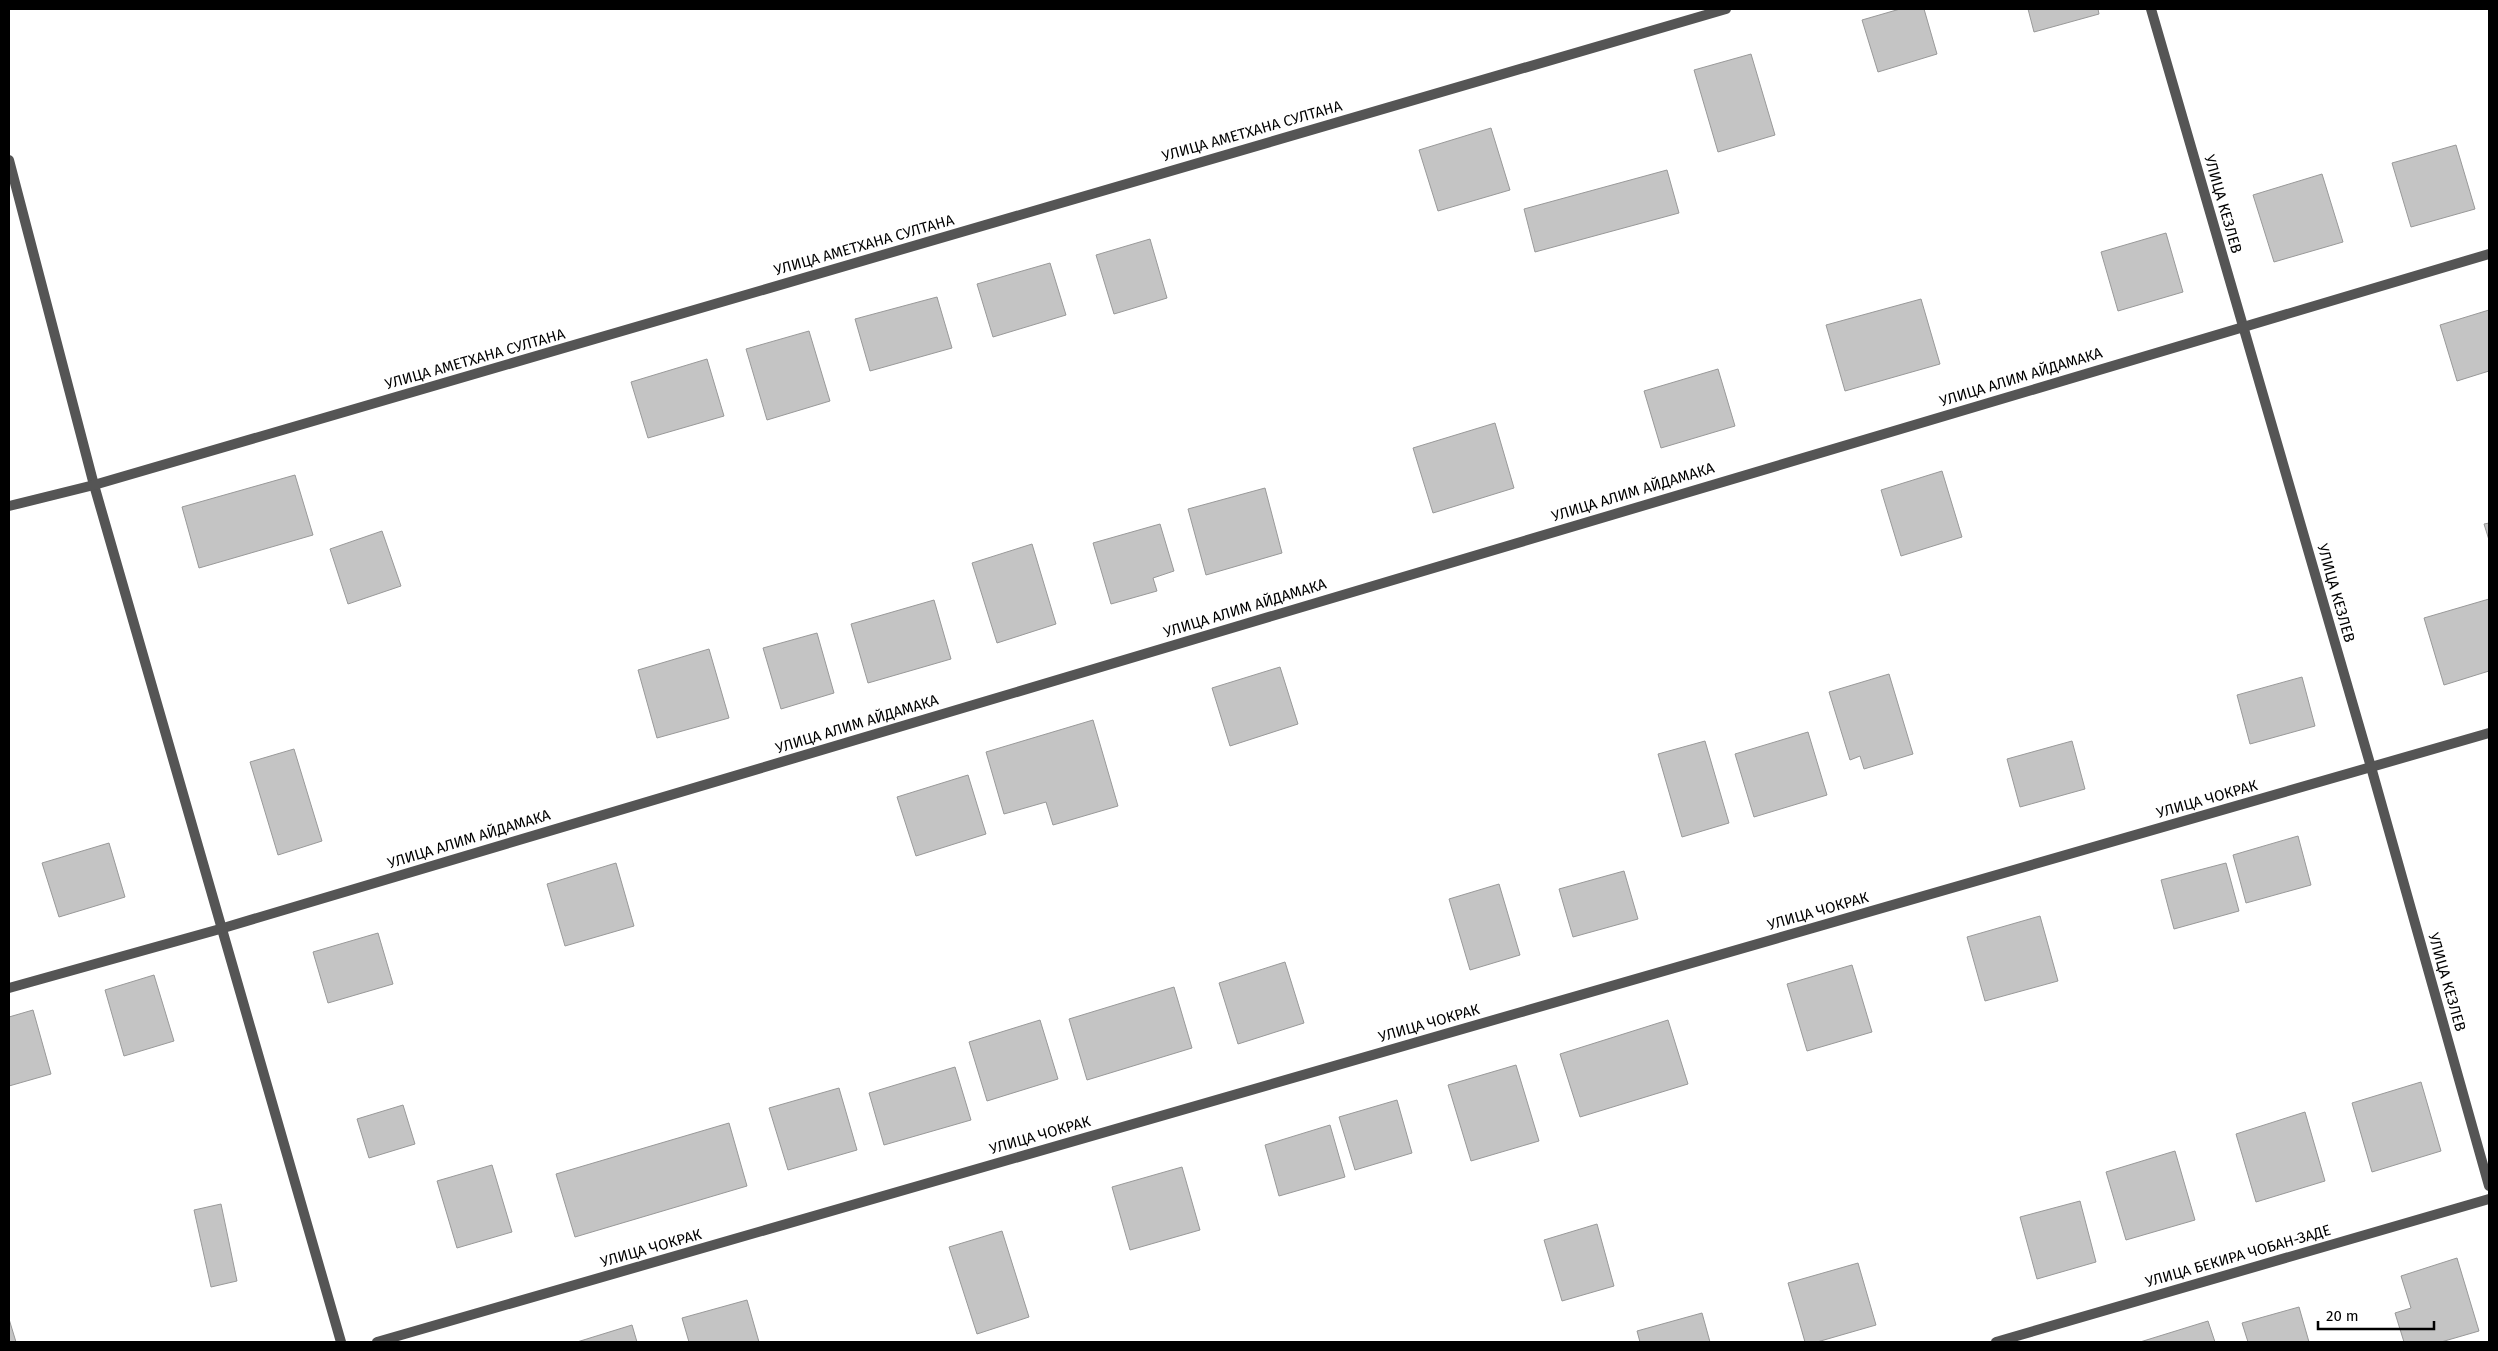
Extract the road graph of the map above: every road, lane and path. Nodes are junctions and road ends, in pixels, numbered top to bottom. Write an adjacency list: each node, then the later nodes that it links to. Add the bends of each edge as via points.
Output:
1 (1726, 9): 6 (street, УЛИЦА АМЕТХАНА СУЛТАНА)
2 (2150, 9): 5 (street, УЛИЦА КЕЗЛЕВ)
3 (9, 160): 6 (street)
4 (2489, 254): 5 (street, УЛИЦА АЛИМ АЙДАМАКА)
5 (2242, 326): 9 (street, УЛИЦА КЕЗЛЕВ); 10 (street, УЛИЦА АЛИМ АЙДАМАКА)
6 (94, 485): 7 (street, УЛИЦА АМЕТХАНА СУЛТАНА); 10 (street)
7 (9, 506)
8 (2489, 733): 9 (street, УЛИЦА ЧОКРАК)
9 (2371, 767): 12 (street, УЛИЦА КЕЗЛЕВ); 15 (street, УЛИЦА ЧОКРАК)
10 (220, 929): 11 (street, УЛИЦА АЛИМ АЙДАМАКА); 14 (street)
11 (9, 988)
12 (2489, 1186)
13 (2489, 1199): 16 (street, УЛИЦА БЕКИРА ЧОБАН-ЗАДЕ)
14 (341, 1342)
15 (377, 1342)
16 (1996, 1342)

